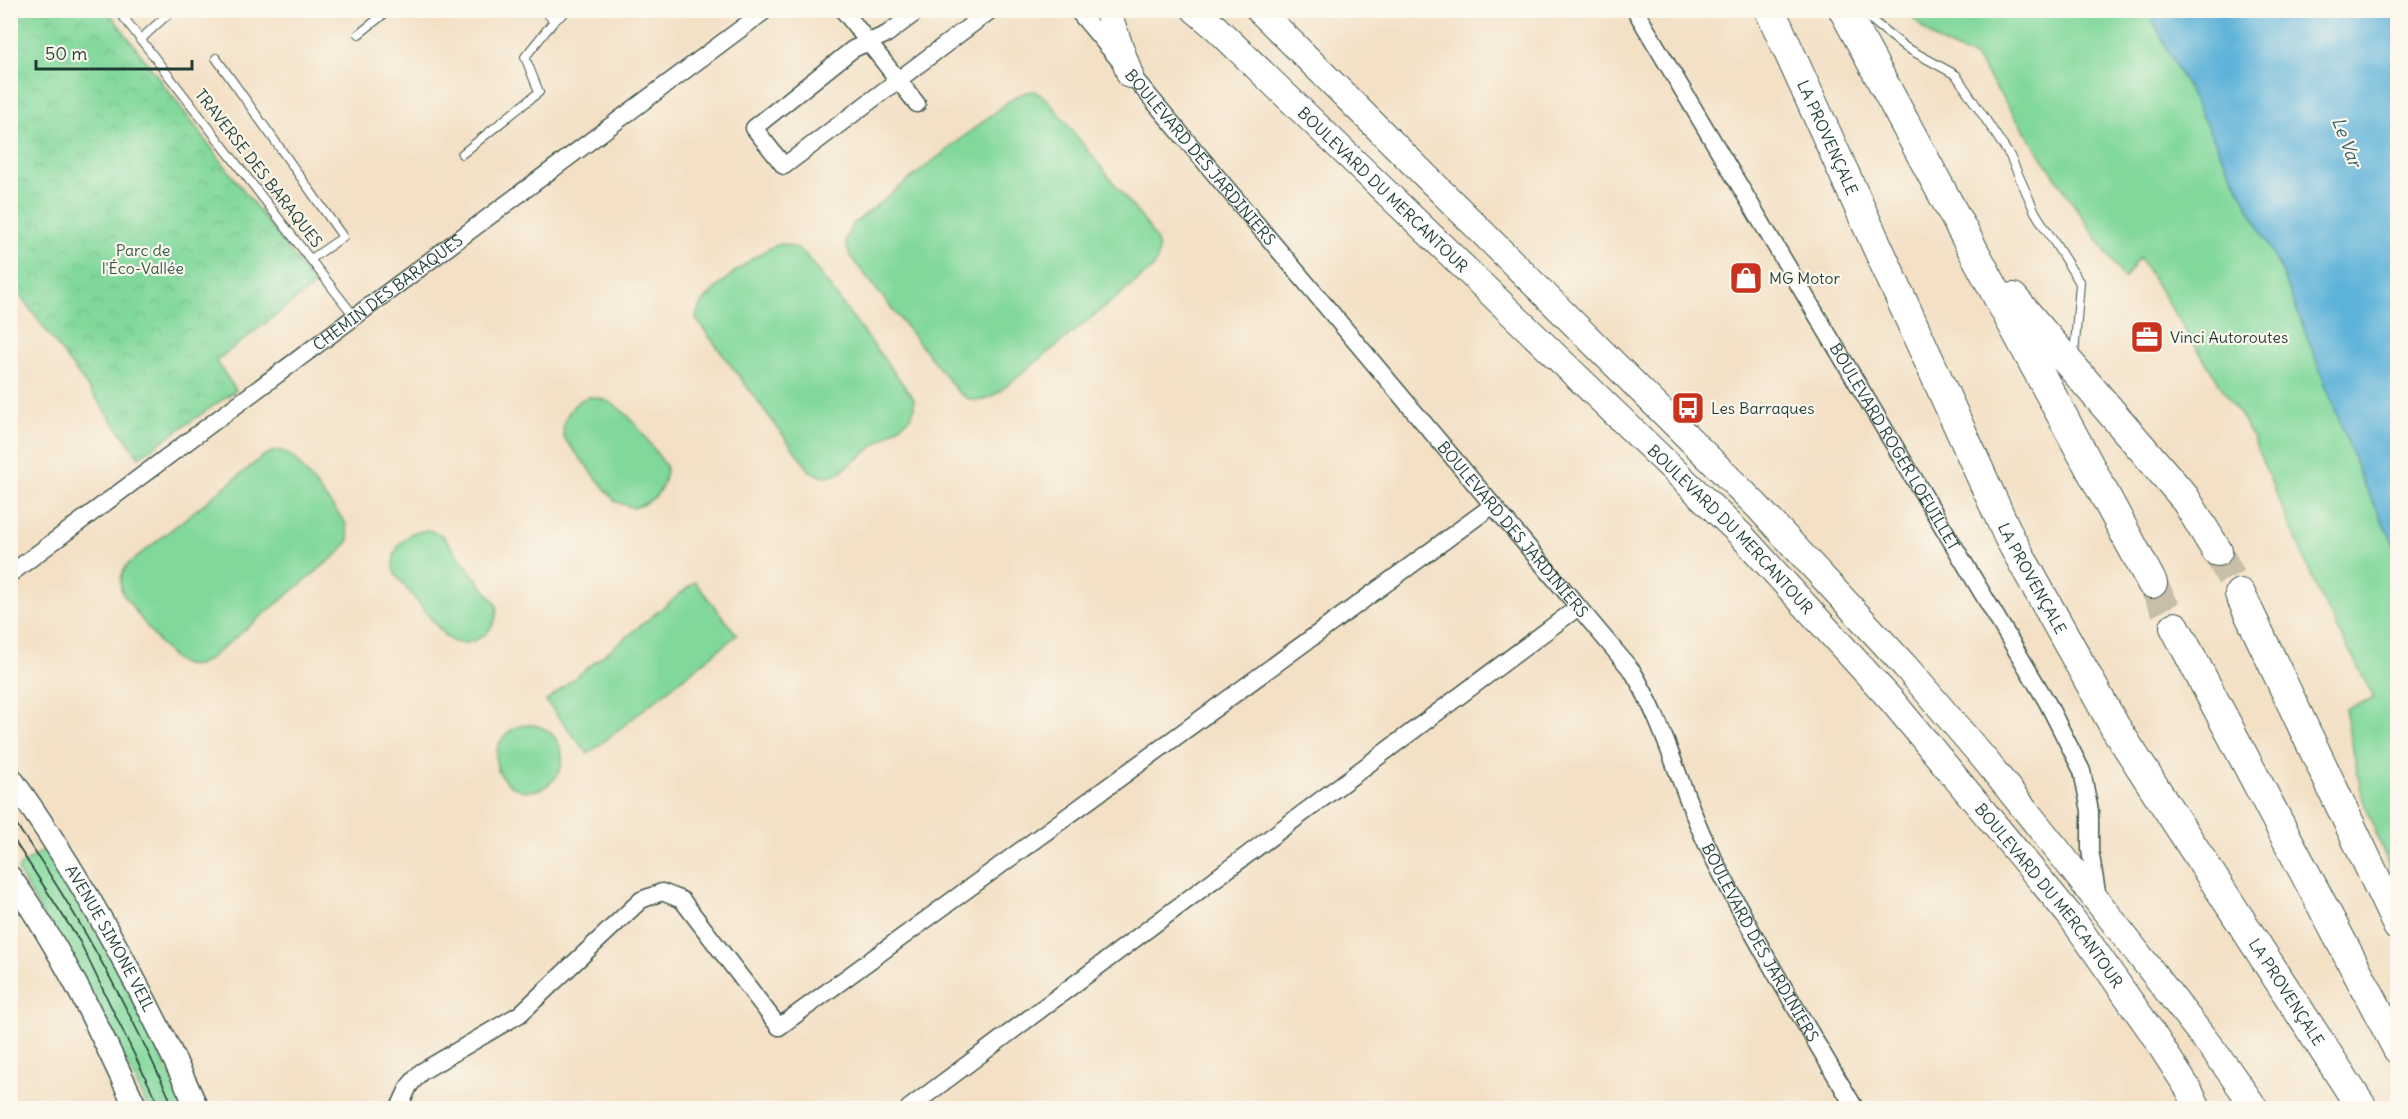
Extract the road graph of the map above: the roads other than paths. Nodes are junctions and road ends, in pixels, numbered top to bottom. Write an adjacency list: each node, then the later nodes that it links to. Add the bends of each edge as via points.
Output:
1 (118, 10): 20 (lane, TRAVERSE DES BARAQUES)
2 (164, 10): 20 (lane, via 167,15)
3 (389, 10): 19 (lane)
4 (544, 10): 18 (lane)
5 (567, 10): 18 (lane)
6 (766, 10): 29 (street, CHEMIN DES BARAQUES)
7 (843, 10): 21 (street)
8 (919, 10): 21 (street, via 887,34)
9 (992, 10): 24 (street)
10 (1077, 10): 23 (street, BOULEVARD DES JARDINIERS)
11 (1107, 10): 23 (main road)
12 (1195, 10): 48 (main road, BOULEVARD DU MERCANTOUR, via 1741,535 1893,702 2071,917 2149,1028)
13 (1259, 10): 40 (main road, BOULEVARD DU MERCANTOUR, via 1756,505 1905,666)
14 (1635, 10): 40 (street, BOULEVARD ROGER LOEUILLET, via 2048,702 2082,771 2090,811 2090,850)
15 (1770, 10): 50 (highway, LA PROVENÇALE, via 2009,537 2115,727)
16 (1844, 10): 27 (highway)
17 (1859, 10): 30 (lane, via 1905,46 1956,75 2010,156 2035,212 2080,283)
18 (554, 21): 26 (lane, via 525,57 539,92)
19 (359, 34)
20 (140, 40): 28 (lane, TRAVERSE DES BARAQUES)
21 (867, 41): 24 (street); 24 (street, via 754,128 776,156 784,166)
22 (216, 58): 28 (lane, via 343,237)
23 (1130, 75): 31 (street, BOULEVARD DES JARDINIERS)
24 (897, 79): 25 (street)
25 (917, 104)
26 (462, 154)
27 (1976, 255): 30 (highway); 34 (highway)
28 (311, 259): 29 (lane, TRAVERSE DES BARAQUES)
29 (354, 316): 33 (street, CHEMIN DES BARAQUES)
30 (2073, 368): 32 (highway, via 2184,497)
31 (1492, 506): 36 (street, BOULEVARD DES JARDINIERS); 45 (street, via 779,1027 682,900 662,892 641,900 520,1014 421,1072)
32 (2217, 551)
33 (10, 574)
34 (2152, 583)
35 (2240, 594): 41 (highway)
36 (1577, 608): 46 (street); 47 (street, BOULEVARD DES JARDINIERS, via 1633,672 1648,698 1708,846)
37 (2175, 627): 42 (highway)
38 (10, 777): 44 (main road, AVENUE SIMONE VEIL, via 49,830 106,925)
39 (10, 877): 43 (main road, via 60,952)
40 (2098, 902): 49 (main road, BOULEVARD DU MERCANTOUR)
41 (2397, 926)
42 (2397, 1049)
43 (136, 1108)
44 (197, 1108)
45 (399, 1108)
46 (909, 1108)
47 (1855, 1108)
48 (2198, 1108)
49 (2255, 1108)
50 (2362, 1108)

